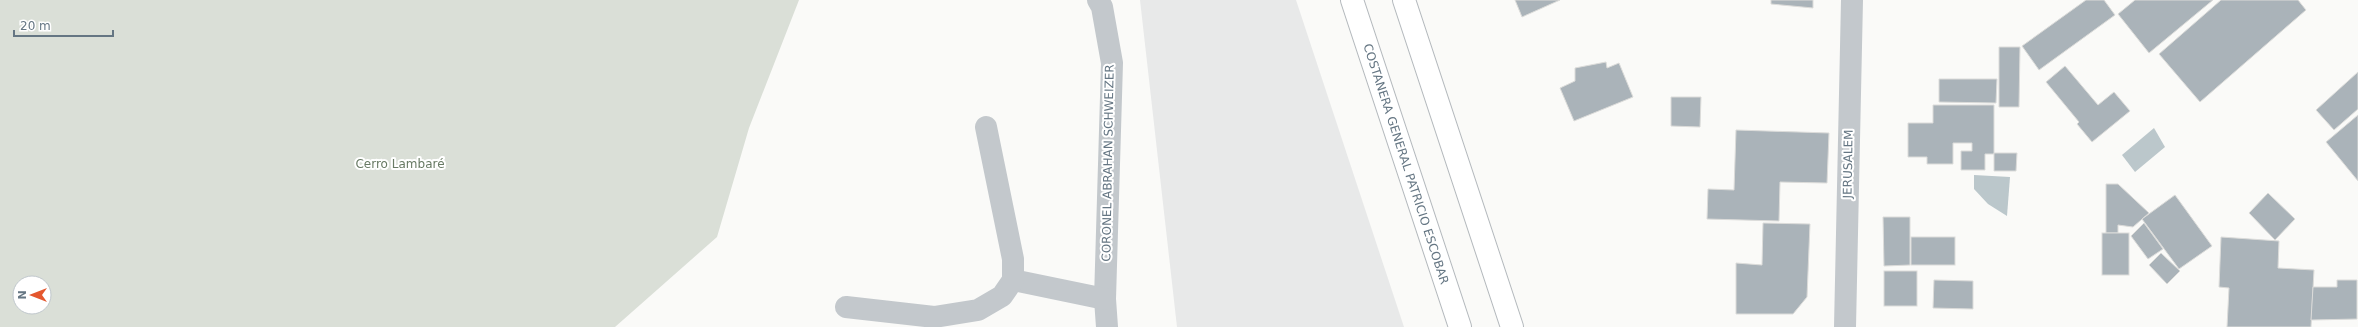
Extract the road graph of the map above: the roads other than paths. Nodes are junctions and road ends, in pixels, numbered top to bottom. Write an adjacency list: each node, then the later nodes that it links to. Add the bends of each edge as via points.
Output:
1 (1098, 0): 7 (street, CORONEL ABRAHAN SCHWEIZER, via 1102,7 1112,63)
2 (1352, 0): 10 (highway, COSTANERA GENERAL PATRICIO ESCOBAR)
3 (1404, 0): 11 (highway)
4 (1852, 0): 12 (street, JERUSALEM)
5 (986, 127): 6 (street, via 1013,259)
6 (1013, 280): 7 (street); 8 (street, via 1002,296 978,310 934,317)
7 (1105, 299): 9 (street, CORONEL ABRAHAN SCHWEIZER)
8 (846, 307)
9 (1107, 327)
10 (1460, 327)
11 (1512, 327)
12 (1845, 327)

